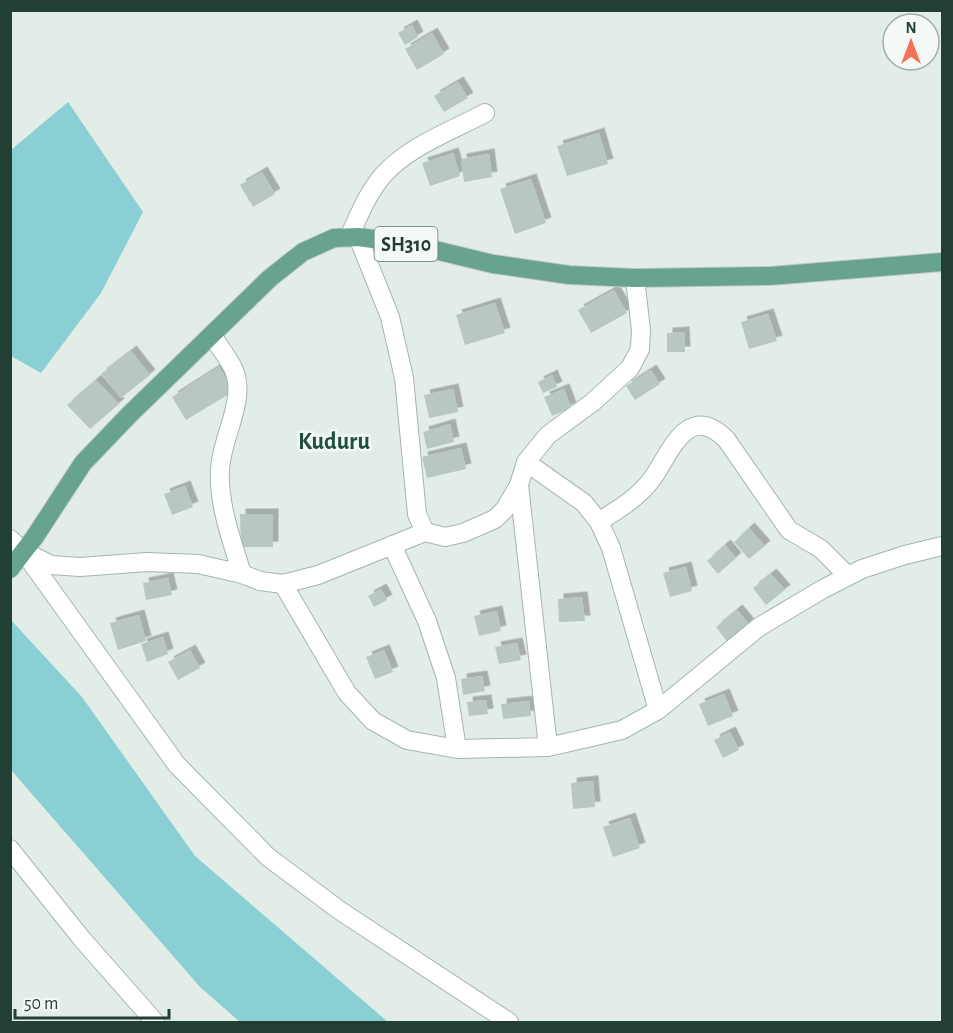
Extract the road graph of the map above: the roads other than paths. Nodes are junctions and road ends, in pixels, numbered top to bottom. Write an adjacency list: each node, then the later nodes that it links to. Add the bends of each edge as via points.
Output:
1 (485, 113): 2 (street, via 414,150 388,170 368,197)
2 (354, 237): 4 (main road, SH310, via 410,244 493,264 569,275); 5 (main road, SH310, via 334,238 303,252 270,278); 9 (street, via 392,327 404,378 417,514)
3 (942, 262): 4 (main road, SH310, via 770,276)
4 (635, 278): 6 (street, via 640,349 630,368 548,435)
5 (212, 335): 10 (main road, SH310, via 83,463 34,538); 14 (street, via 236,378 234,409 219,470 228,526)
6 (526, 462): 7 (street); 8 (street, via 584,503)
7 (519, 485): 9 (street, via 495,519 445,537); 18 (street)
8 (599, 522): 15 (street, via 636,496 655,475 679,436 690,427 706,426 715,428 726,439 789,530 821,549); 17 (street, via 611,548)
9 (425, 532): 11 (street)
10 (17, 545): 13 (main road, SH310); 14 (street, via 51,565 198,564); 22 (street, via 177,765 268,857 339,910)
11 (392, 545): 16 (street, via 318,575); 19 (street, via 446,678)
12 (942, 546): 15 (street)
13 (10, 569)
14 (242, 574): 16 (street)
15 (848, 576): 17 (street, via 759,627)
16 (283, 584): 19 (street, via 347,693 373,722 407,740)
17 (658, 710): 18 (street, via 622,730)
18 (548, 747): 19 (street)
19 (458, 749)
20 (10, 849): 21 (street)
21 (155, 1023)
22 (509, 1023)

